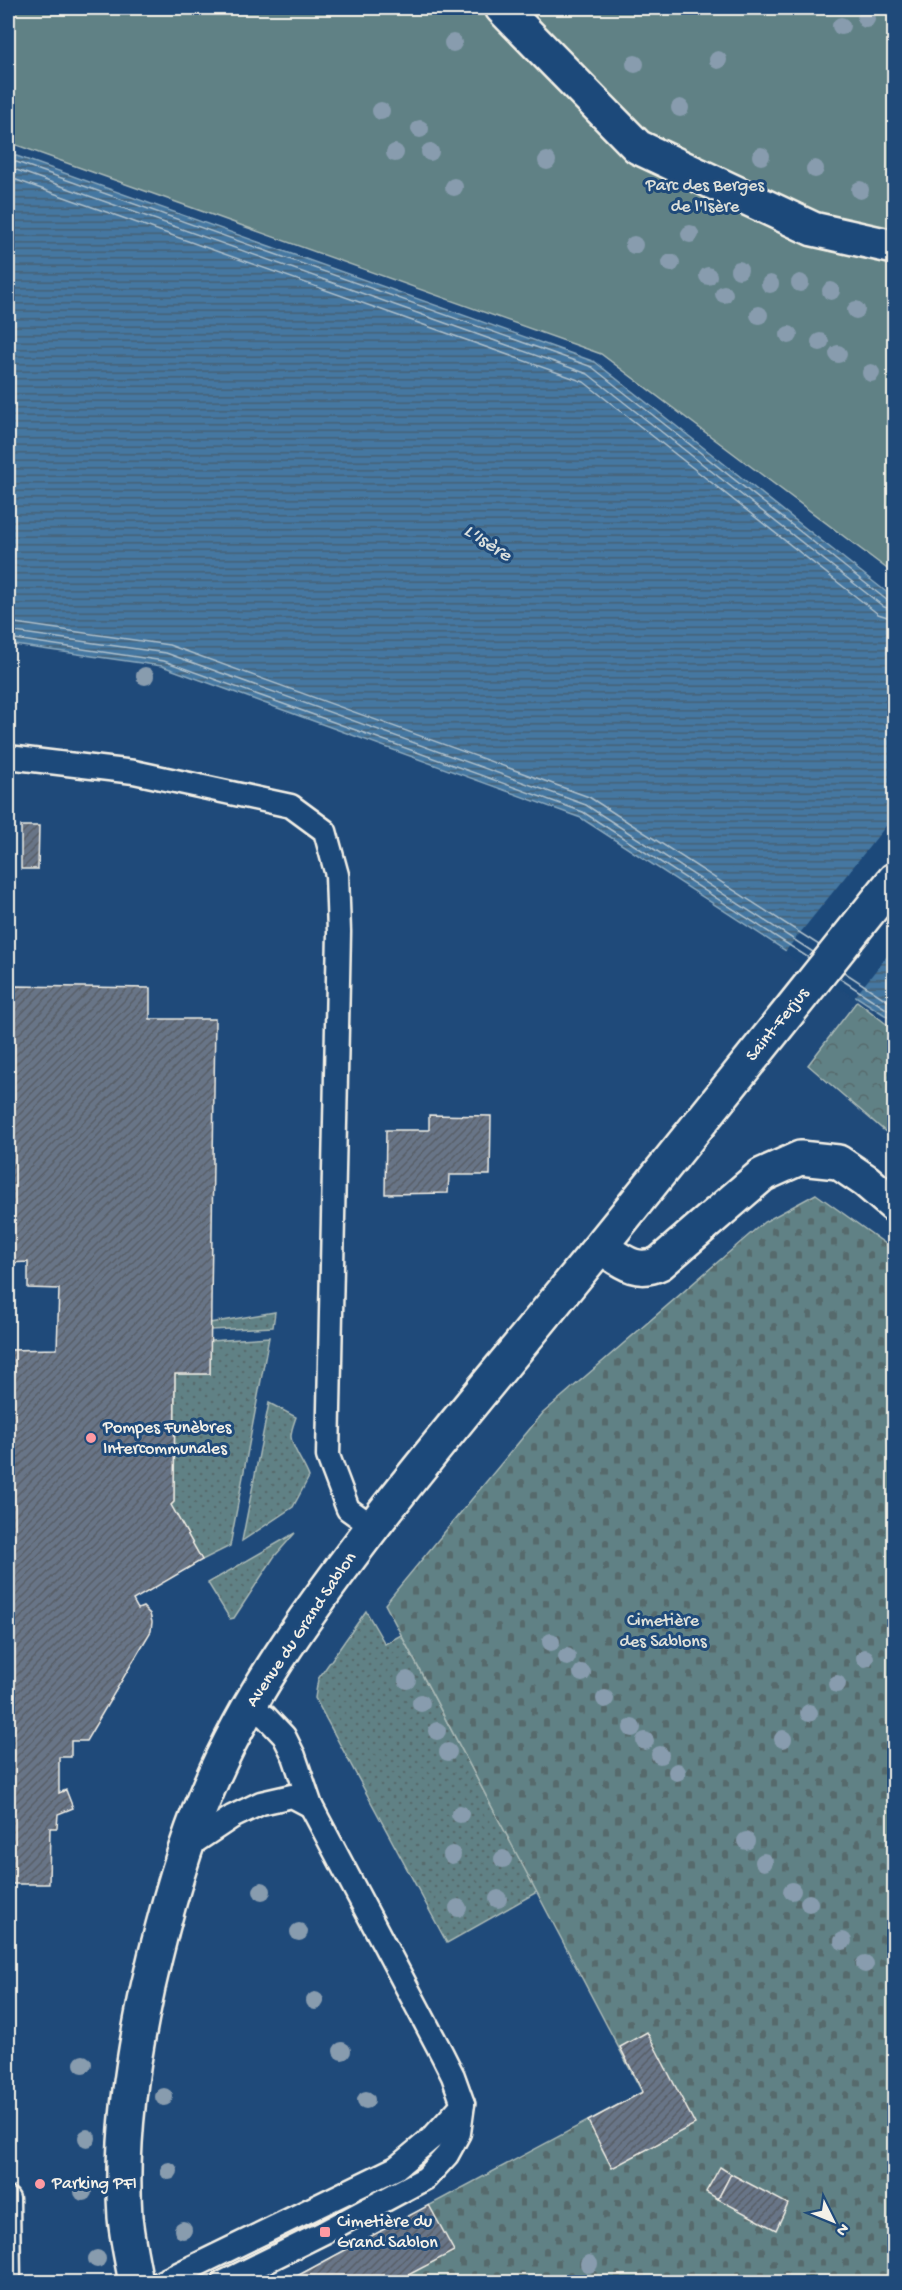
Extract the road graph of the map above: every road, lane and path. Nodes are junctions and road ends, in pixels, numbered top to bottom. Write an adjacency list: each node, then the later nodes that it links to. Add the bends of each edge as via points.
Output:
1 (502, 8): 2 (street, via 638,147 813,229)
2 (894, 247)
3 (8, 757): 8 (lane, via 134,772 291,806 325,831 337,875 339,932 328,1456 348,1509)
4 (894, 880): 5 (street, Saint-Ferjus)
5 (661, 1171): 7 (street, Avenue du Grand Sablon)
6 (894, 1205): 7 (street, via 838,1162 800,1158 762,1175 660,1263 649,1268 637,1268)
7 (601, 1247): 8 (street, Avenue du Grand Sablon)
8 (373, 1527): 9 (street, Avenue du Grand Sablon, via 317,1600)
9 (249, 1707): 10 (lane, via 266,1717 284,1736); 11 (street, Avenue du Grand Sablon, via 208,1789)
10 (311, 1806): 11 (lane, via 292,1796 261,1803); 12 (lane, via 442,2054)
11 (187, 1847): 15 (street, Avenue du Grand Sablon, via 155,1954 135,2049 125,2153 126,2219)
12 (463, 2104): 16 (lane, via 433,2137 396,2168); 17 (lane, via 459,2133 447,2155 426,2178)
13 (8, 2199): 14 (lane)
14 (9, 2283)
15 (136, 2283)
16 (162, 2283)
17 (224, 2283)

